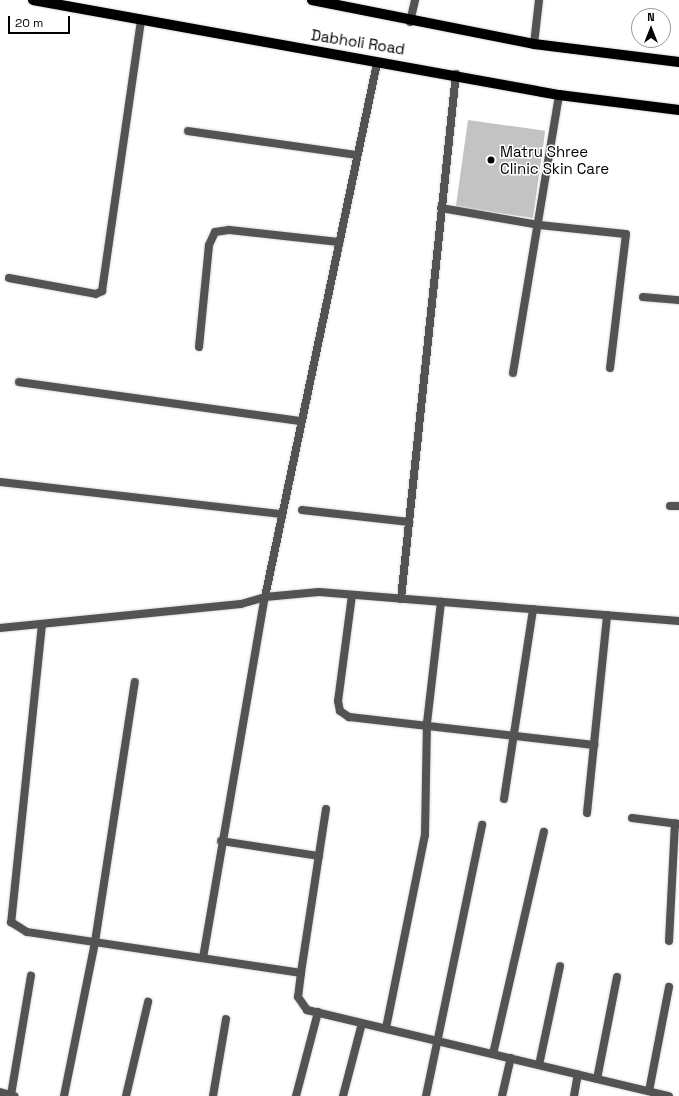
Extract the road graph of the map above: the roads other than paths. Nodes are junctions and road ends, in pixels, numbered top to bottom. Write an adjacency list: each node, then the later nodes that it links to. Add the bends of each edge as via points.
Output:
1 (33, 0): 5 (main road, Dabholi Road)
2 (312, 0): 6 (main road, Dabholi Road)
3 (415, 0): 6 (street)
4 (539, 0): 7 (street)
5 (141, 20): 8 (main road, Dabholi Road); 18 (street, via 102,291 96,294)
6 (410, 22): 7 (main road, Dabholi Road)
7 (534, 44): 9 (main road, Dabholi Road)
8 (377, 62): 10 (main road, Dabholi Road, via 392,62); 14 (street)
9 (679, 62)
10 (456, 74): 11 (main road, Dabholi Road); 15 (street)
11 (559, 95): 12 (main road, Dabholi Road); 16 (street)
12 (679, 110)
13 (188, 131): 14 (street)
14 (357, 155): 17 (street)
15 (442, 208): 16 (street); 31 (street)
16 (539, 225): 22 (street, via 626,234); 23 (street)
17 (339, 242): 21 (street, via 229,230 215,232 209,246); 25 (street)
18 (9, 278)
19 (643, 297): 20 (street)
20 (679, 300)
21 (199, 347)
22 (610, 368)
23 (514, 373)
24 (19, 382): 25 (street)
25 (301, 420): 30 (street)
26 (0, 482): 30 (street)
27 (670, 506): 28 (street)
28 (679, 506)
29 (302, 510): 31 (street)
30 (282, 514): 33 (street)
31 (409, 522): 34 (street)
32 (352, 595): 33 (street, via 319,592); 34 (street); 42 (street, via 338,701 340,711 349,717)
33 (264, 597): 39 (street, via 241,604); 52 (street)
34 (400, 599): 35 (street)
35 (440, 602): 36 (street); 42 (street)
36 (533, 609): 37 (street); 43 (street)
37 (607, 615): 38 (street); 44 (street)
38 (679, 621)
39 (42, 624): 40 (street); 55 (street, via 11,922 27,932)
40 (0, 628)
41 (135, 682): 55 (street)
42 (427, 723): 43 (street); 66 (street, via 426,835)
43 (514, 734): 44 (street); 45 (street)
44 (594, 745): 47 (street)
45 (504, 799)
46 (326, 809): 53 (street)
47 (587, 813)
48 (632, 818): 49 (street)
49 (677, 823): 54 (street)
50 (482, 825): 67 (street)
51 (544, 832): 68 (street)
52 (221, 841): 53 (street); 56 (street)
53 (319, 856): 58 (street)
54 (669, 941)
55 (95, 942): 56 (street); 77 (street)
56 (203, 958): 58 (street)
57 (560, 966): 70 (street)
58 (301, 973): 63 (street, via 298,997 307,1010)
59 (31, 976): 76 (street)
60 (617, 978): 72 (street)
61 (669, 987): 73 (street)
62 (148, 1002): 78 (street)
63 (318, 1012): 65 (street); 80 (street)
64 (226, 1020): 79 (street)
65 (362, 1022): 66 (street); 81 (street)
66 (386, 1028): 67 (street)
67 (439, 1041): 68 (street); 82 (street)
68 (493, 1054): 69 (street)
69 (511, 1058): 70 (street); 83 (street)
70 (539, 1065): 71 (street)
71 (578, 1074): 72 (street); 84 (street)
72 (597, 1078): 75 (street)
73 (649, 1091): 75 (street); 85 (street)
74 (0, 1092): 76 (street)
75 (634, 1092)
76 (13, 1096)
77 (64, 1096)
78 (126, 1096)
79 (213, 1096)
80 (296, 1096)
81 (344, 1096)
82 (426, 1096)
83 (502, 1096)
84 (574, 1096)
85 (669, 1096)

